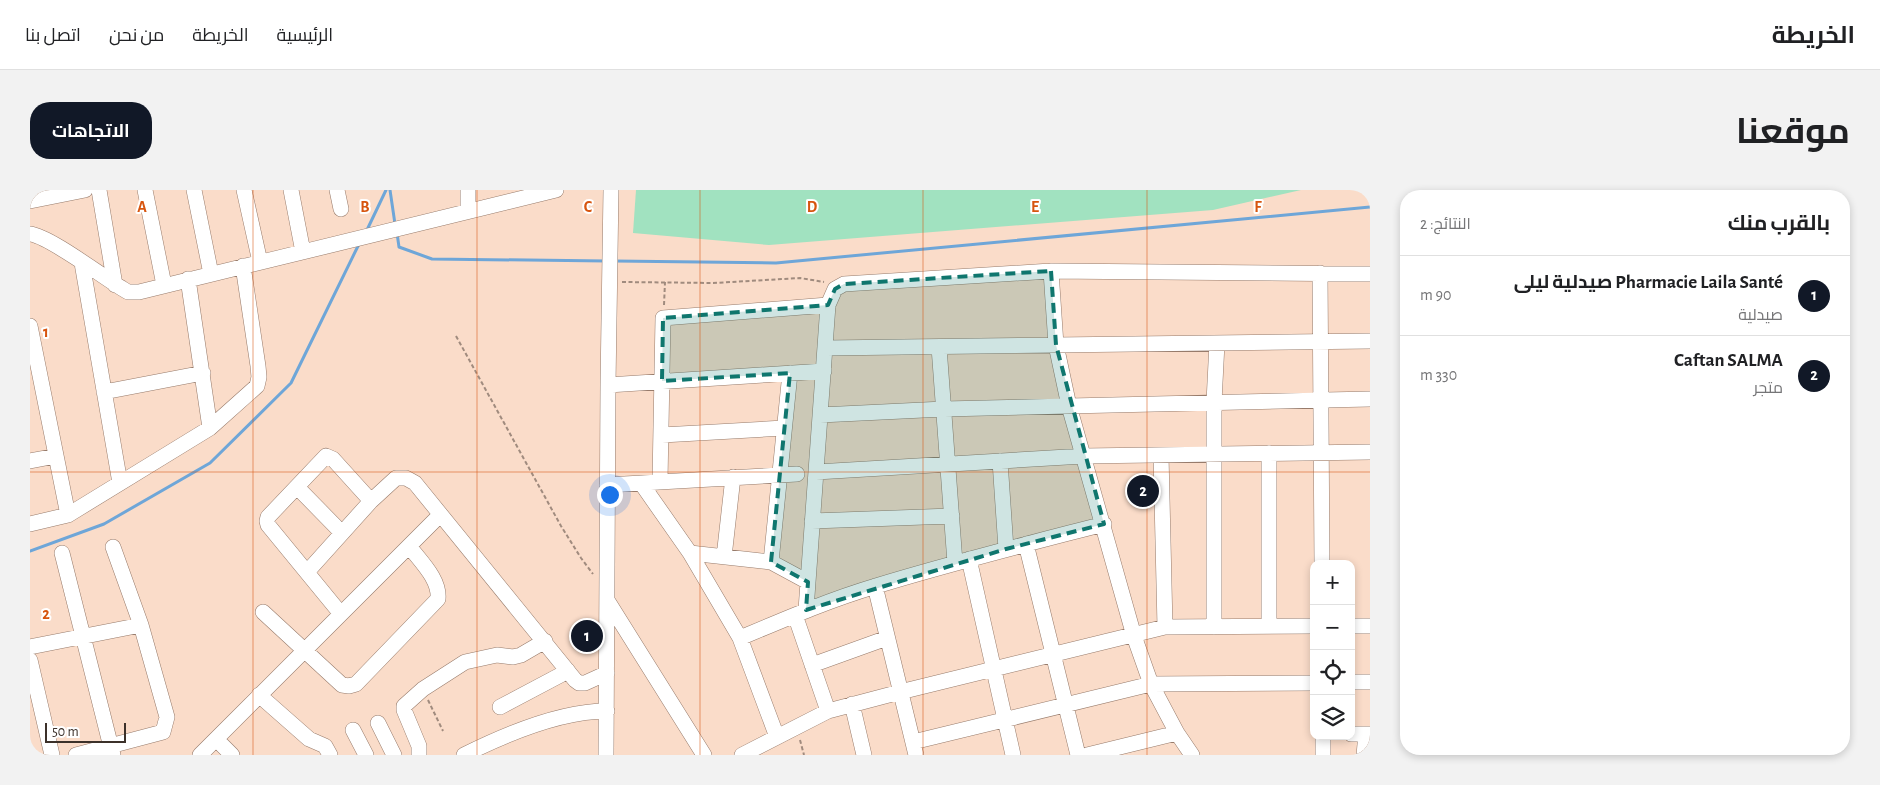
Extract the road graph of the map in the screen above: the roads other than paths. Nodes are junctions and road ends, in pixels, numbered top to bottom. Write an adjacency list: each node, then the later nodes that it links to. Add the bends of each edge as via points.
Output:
1 (85, 190): 11 (street)
2 (99, 190): 26 (street)
3 (145, 190): 27 (street)
4 (194, 190): 23 (street)
5 (244, 190): 18 (street)
6 (291, 190): 17 (street)
7 (337, 190): 14 (street)
8 (468, 190): 15 (street)
9 (556, 190): 12 (street)
10 (611, 190): 40 (street)
11 (69, 192): 13 (street)
12 (534, 193): 15 (street)
13 (30, 201)
14 (341, 209)
15 (468, 211): 17 (street)
16 (30, 234): 19 (street)
17 (303, 252): 18 (street)
18 (260, 262): 20 (street)
19 (82, 263): 26 (street); 41 (street)
20 (243, 266): 23 (street); 48 (street, via 259,377 256,386)
21 (1051, 271): 22 (street); 28 (street, via 844,284 835,290); 33 (street)
22 (1320, 273): 24 (street); 31 (street)
23 (211, 274): 25 (street)
24 (1370, 274)
25 (188, 279): 27 (street); 37 (street)
26 (115, 285): 27 (street, via 128,292 139,292)
27 (164, 285)
28 (828, 305): 35 (street); 39 (street, via 663,318)
29 (30, 326): 56 (street)
30 (1370, 341): 31 (street)
31 (1321, 342): 32 (street); 43 (street)
32 (1217, 343): 33 (street); 44 (street)
33 (1056, 345): 34 (street); 45 (street)
34 (939, 346): 35 (street); 46 (street)
35 (826, 348): 36 (street)
36 (824, 371): 38 (street); 47 (street)
37 (203, 373): 41 (street); 48 (street)
38 (790, 373): 39 (street); 49 (street)
39 (662, 381): 40 (street); 50 (street)
40 (608, 385): 68 (street)
41 (104, 392): 65 (street)
42 (1370, 398): 43 (street)
43 (1321, 400): 44 (street); 51 (street)
44 (1214, 402): 45 (street); 54 (street)
45 (1069, 406): 46 (street); 57 (street)
46 (944, 409): 47 (street); 60 (street)
47 (820, 415): 61 (street)
48 (210, 428): 65 (street)
49 (784, 428): 50 (street); 62 (street)
50 (662, 435): 66 (street)
51 (1321, 452): 52 (street); 53 (street); 85 (street)
52 (1370, 452)
53 (1269, 453): 54 (street); 96 (street)
54 (1214, 454): 55 (street); 101 (street)
55 (1161, 455): 57 (street); 100 (street)
56 (56, 456): 58 (street); 71 (street)
57 (1084, 456): 59 (street); 76 (street)
58 (30, 461)
59 (1000, 461): 60 (street); 81 (street)
60 (948, 464): 61 (street); 73 (street)
61 (816, 472): 74 (street)
62 (779, 474): 63 (street); 64 (street); 87 (street)
63 (797, 474)
64 (732, 477): 66 (street); 84 (street)
65 (120, 482): 71 (street)
66 (660, 482): 67 (street)
67 (641, 483): 68 (street); 83 (street)
68 (607, 485): 91 (street)
69 (297, 487): 70 (street, via 323,458 330,457); 77 (street); 88 (street, via 267,521)
70 (371, 501): 72 (street, via 396,478 406,478 415,482); 77 (street)
71 (68, 516): 75 (street)
72 (440, 516): 79 (street); 106 (street)
73 (952, 516): 74 (street); 86 (street)
74 (812, 521): 89 (street)
75 (30, 524)
76 (1104, 524): 78 (street); 103 (street)
77 (342, 533): 88 (street)
78 (1026, 544): 81 (street); 109 (street)
79 (409, 546): 94 (street); 108 (street, via 435,581 438,599 356,684 342,685)
80 (113, 547): 95 (street)
81 (1006, 549): 86 (street)
82 (62, 553): 102 (street)
83 (690, 553): 84 (street); 104 (street)
84 (724, 557): 87 (street)
85 (1322, 560)
86 (962, 561): 90 (street); 112 (street)
87 (771, 562): 89 (street)
88 (308, 571): 94 (street)
89 (808, 582): 93 (street)
90 (875, 586): 93 (street); 105 (street)
91 (607, 596): 114 (street); 147 (street)
92 (263, 612): 108 (street)
93 (800, 613): 104 (street); 111 (street)
94 (342, 614): 108 (street)
95 (141, 624): 102 (street); 135 (street, via 168,717 163,732)
96 (1269, 626): 97 (street); 101 (street)
97 (1310, 626)
98 (1355, 626): 99 (street)
99 (1370, 626)
100 (1165, 627): 101 (street); 103 (street)
101 (1214, 627)
102 (83, 636): 107 (street); 135 (street)
103 (1134, 636): 109 (street); 118 (street)
104 (740, 638): 131 (street)
105 (887, 638): 111 (street); 119 (street)
106 (545, 641): 113 (street); 144 (street, via 521,655 497,655 465,662 423,689 403,708 419,746)
107 (30, 647)
108 (303, 651): 120 (street)
109 (1053, 655): 112 (street); 122 (street)
110 (30, 660): 137 (street)
111 (812, 665): 124 (street)
112 (994, 669): 119 (street); 126 (street)
113 (568, 671): 114 (street, via 579,683); 123 (street)
114 (606, 673): 125 (street)
115 (1355, 682): 116 (street)
116 (1370, 682)
117 (1310, 683): 118 (street)
118 (1151, 684): 122 (street); 129 (street)
119 (900, 692): 121 (street); 134 (street)
120 (259, 695): 132 (street); 141 (street, via 309,739 325,746)
121 (852, 704): 124 (street); 149 (street)
122 (1066, 705): 126 (street); 151 (street)
123 (500, 707)
124 (828, 711): 131 (street)
125 (607, 712): 136 (street, via 570,715 504,735); 146 (street)
126 (1005, 720): 134 (street); 150 (street)
127 (378, 723): 143 (street)
128 (353, 730): 142 (street)
129 (1177, 733): 152 (street); 153 (street)
130 (1362, 734): 155 (street)
131 (776, 737): 148 (street)
132 (216, 739): 139 (street); 140 (street)
133 (1323, 740): 154 (street)
134 (914, 748)
135 (112, 750): 138 (street)
136 (487, 750): 145 (street)
137 (52, 755)
138 (76, 755)
139 (200, 755)
140 (232, 755)
141 (330, 755)
142 (366, 755)
143 (394, 755)
144 (419, 755)
145 (464, 755)
146 (606, 755)
147 (704, 755)
148 (742, 755)
149 (864, 755)
150 (1013, 755)
151 (1078, 755)
152 (1088, 755)
153 (1192, 755)
154 (1323, 755)
155 (1364, 755)

